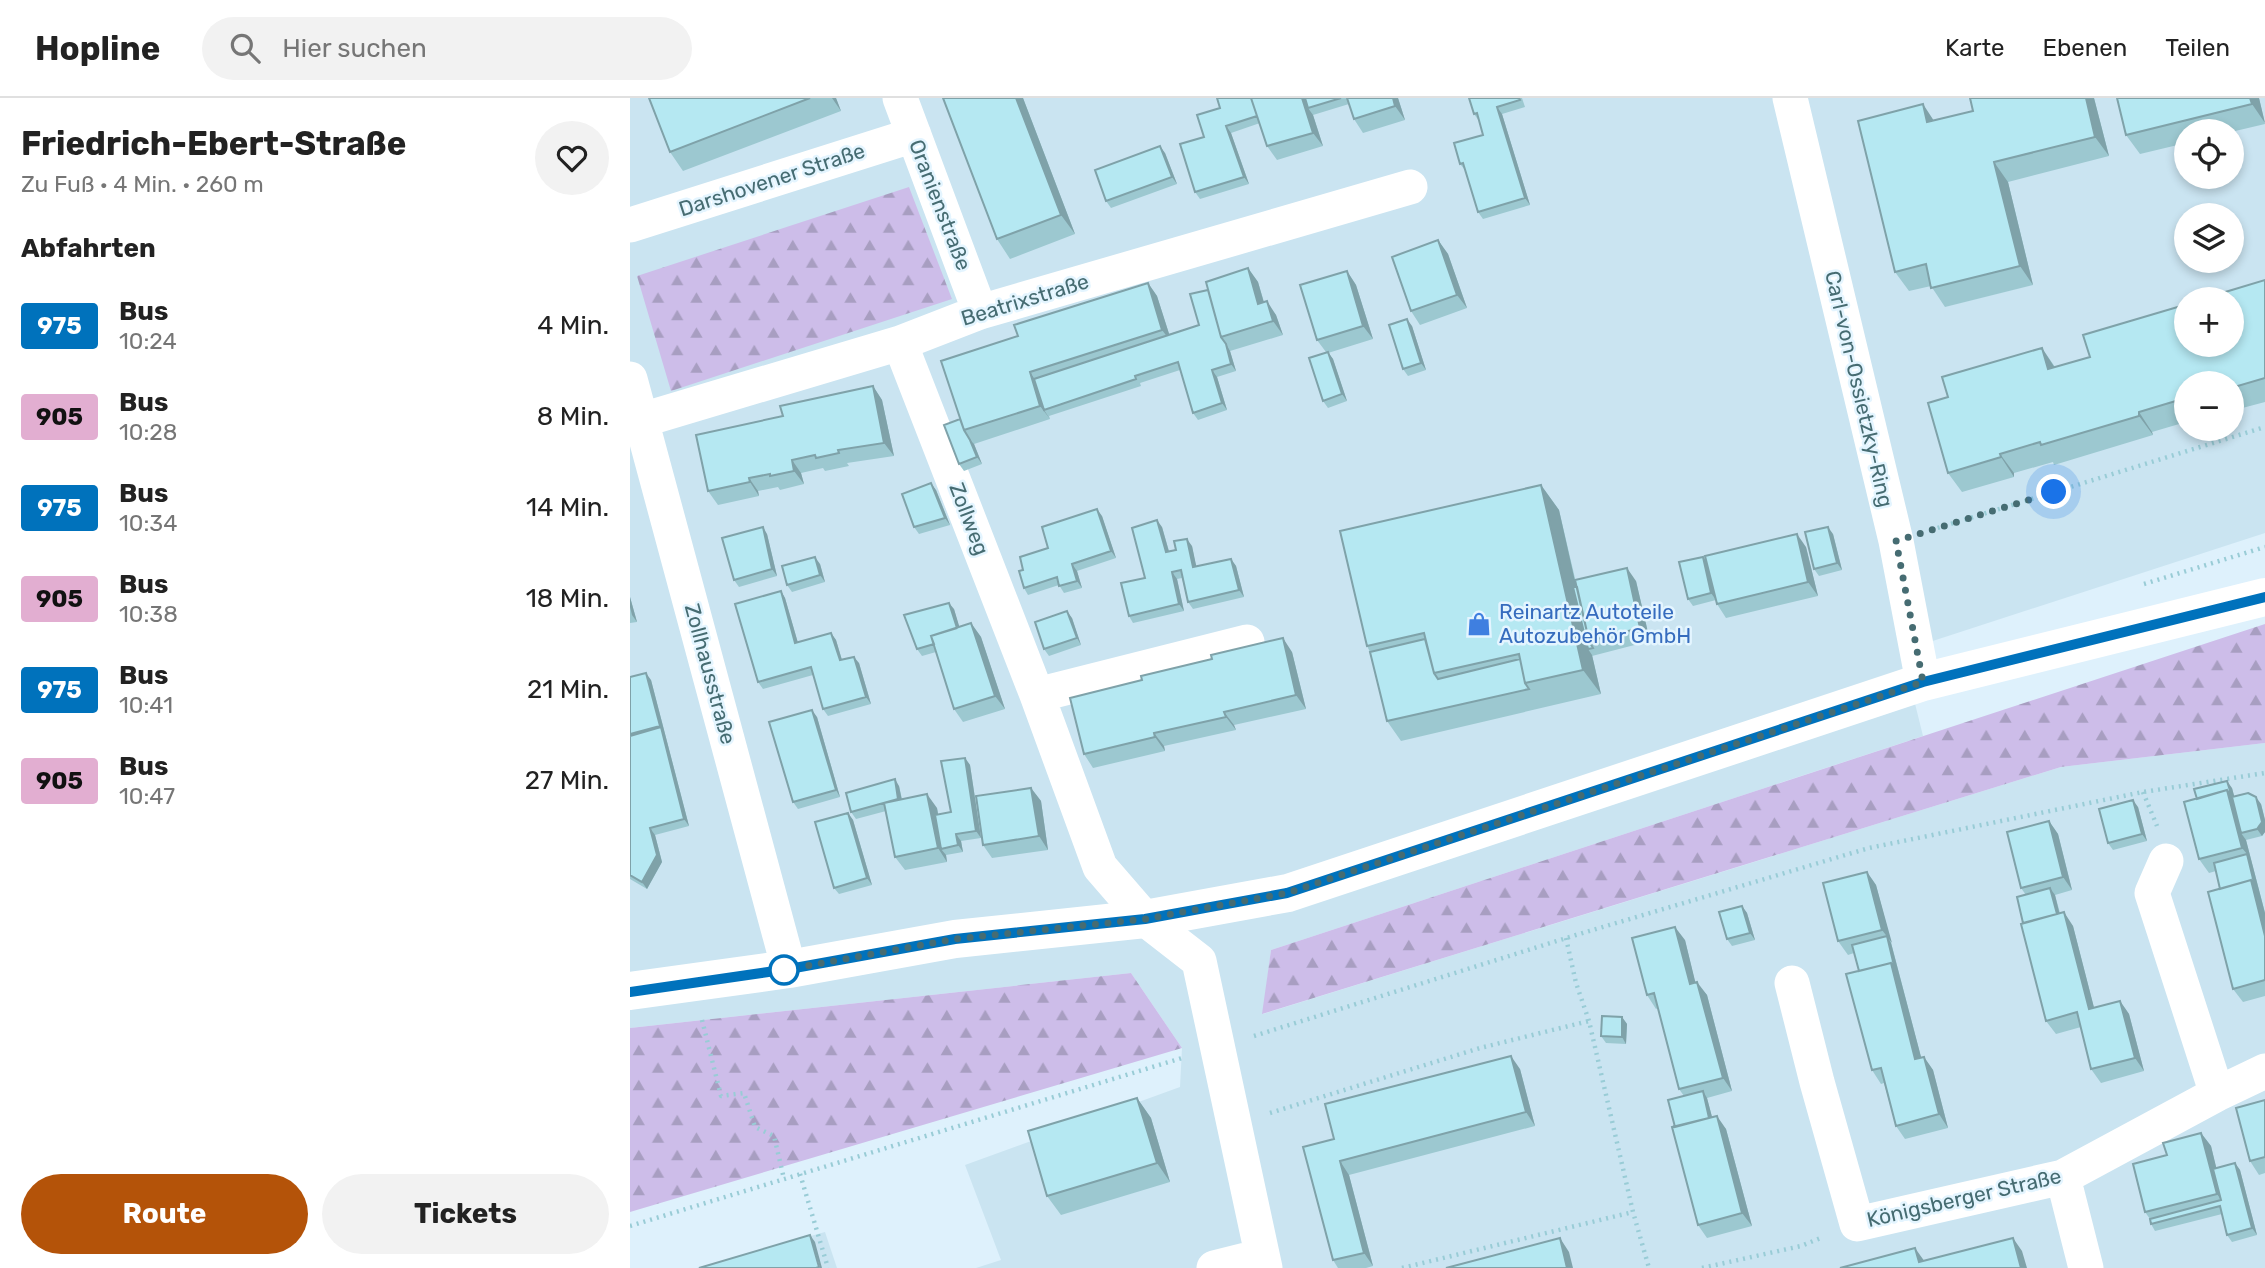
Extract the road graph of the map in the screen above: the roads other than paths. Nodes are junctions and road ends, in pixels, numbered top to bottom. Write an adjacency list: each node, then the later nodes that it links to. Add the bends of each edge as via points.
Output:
1 (900, 98): 3 (street, Oranienstraße)
2 (1790, 98): 12 (street, Carl-von-Ossietzky-Ring, via 1896,541)
3 (914, 135): 5 (street, Darshovener Straße); 6 (street, Oranienstraße)
4 (1410, 187): 6 (street, Beatrixstraße)
5 (630, 225)
6 (980, 312): 7 (street, Beatrixstraße)
7 (900, 343): 9 (street, Beatrixstraße); 13 (street, Zollweg)
8 (630, 379): 9 (street, Zollhausstraße)
9 (642, 419): 16 (street, Zollhausstraße)
10 (2265, 597): 12 (street)
11 (1247, 642): 13 (street)
12 (1923, 682): 15 (street, via 1287,893)
13 (1037, 695): 15 (street, Zollweg, via 1100,867)
14 (2166, 861): 20 (street, via 2152,893)
15 (1145, 919): 16 (street, via 955,939); 22 (street, Zollweg, via 1199,961)
16 (789, 969): 18 (street)
17 (1792, 983): 21 (street, Königsberger Straße, via 1857,1224)
18 (630, 992)
19 (2265, 1071): 20 (street, Königsberger Straße)
20 (2217, 1094): 21 (street, Königsberger Straße)
21 (2063, 1177): 24 (street)
22 (1264, 1262): 23 (street)
23 (1214, 1268)
24 (2086, 1268)

